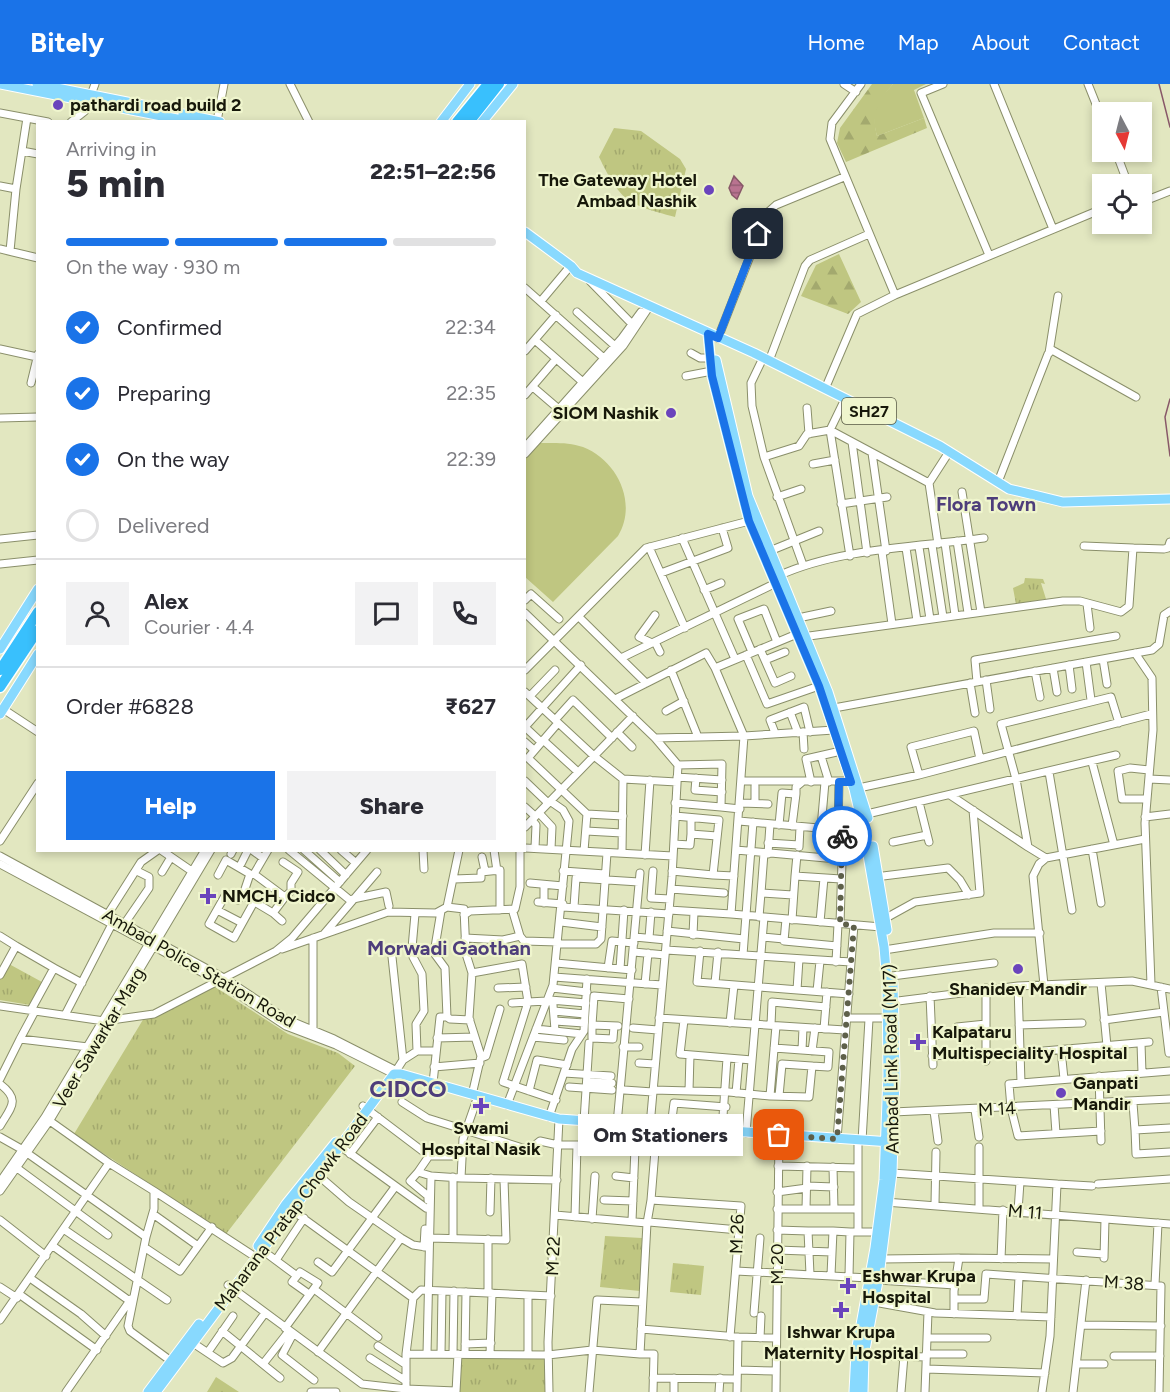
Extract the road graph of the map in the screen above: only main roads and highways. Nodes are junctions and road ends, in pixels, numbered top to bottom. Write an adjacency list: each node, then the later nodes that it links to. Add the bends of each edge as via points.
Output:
1 (0, 84): 7 (main road)
2 (37, 84): 7 (main road)
3 (470, 84): 10 (main road)
4 (488, 84): 11 (highway)
5 (498, 84): 12 (highway)
6 (513, 84): 13 (main road)
7 (91, 98): 8 (main road); 9 (main road)
8 (184, 120)
9 (213, 120)
10 (443, 120)
11 (459, 120)
12 (471, 120)
13 (484, 120)
14 (526, 233): 16 (main road, SH27 / SH27, via 571,266)
15 (526, 241): 16 (main road)
16 (572, 272): 17 (main road, SH27 / SH27)
17 (708, 334): 18 (main road); 19 (main road, SH27 / SH27, via 766,359 949,452 998,482 1034,497 1063,502)
18 (710, 354): 20 (main road, Ambad Link Road (M17)); 20 (main road, Ambad Link Road (M17), via 716,359)
19 (1170, 498)
20 (753, 519): 21 (main road, Ambad Link Road (M17)); 21 (main road, Ambad Link Road (M17), via 772,550)
21 (777, 578): 25 (main road, Ambad Link Road (M17)); 25 (main road, Ambad Link Road (M17), via 798,618)
22 (36, 592): 26 (main road)
23 (36, 614): 26 (highway)
24 (36, 633): 30 (highway)
25 (800, 636): 32 (main road, Ambad Link Road (M17)); 32 (main road, Ambad Link Road (M17))
26 (3, 648): 28 (highway); 29 (highway)
27 (36, 657): 31 (main road)
28 (0, 662)
29 (0, 670)
30 (0, 687)
31 (1, 712)
32 (833, 712): 33 (main road, Ambad Link Road (M17)); 33 (main road, Ambad Link Road (M17), via 834,730)
33 (856, 785): 34 (main road, Ambad Link Road (M17)); 34 (main road, Ambad Link Road (M17), via 867,814)
34 (876, 877): 35 (main road, Ambad Link Road (M17), via 886,918); 35 (main road, Ambad Link Road (M17), via 880,927)
35 (887, 949): 36 (main road, Ambad Link Road (M17)); 36 (main road, Ambad Link Road (M17))
36 (891, 1002): 39 (main road, Ambad Link Road (M17), via 893,1112); 39 (main road, Ambad Link Road (M17), via 887,1018)
37 (395, 1072): 38 (main road, Maharana Pratap Chowk Road); 39 (main road, Ambad Police Station Road, via 554,1118)
38 (366, 1107): 41 (main road, Maharana Pratap Chowk Road); 41 (main road, Maharana Pratap Chowk Road, via 319,1176)
39 (889, 1142): 40 (main road, Ambad Link Road (M17)); 40 (main road, Ambad Link Road (M17), via 892,1173)
40 (885, 1202): 42 (main road, Ambad Link Road (M17), via 877,1232); 42 (main road, Ambad Link Road (M17), via 882,1259)
41 (288, 1208): 43 (main road, Maharana Pratap Chowk Road)
42 (874, 1279): 47 (main road, Ambad Link Road (M17), via 856,1352); 48 (main road, Ambad Link Road (M17))
43 (230, 1287): 44 (main road, Maharana Pratap Chowk Road); 44 (main road, Maharana Pratap Chowk Road, via 193,1343)
44 (174, 1363): 45 (main road, Maharana Pratap Chowk Road); 46 (main road, Maharana Pratap Chowk Road)
45 (148, 1392)
46 (156, 1392)
47 (854, 1392)
48 (863, 1392)

